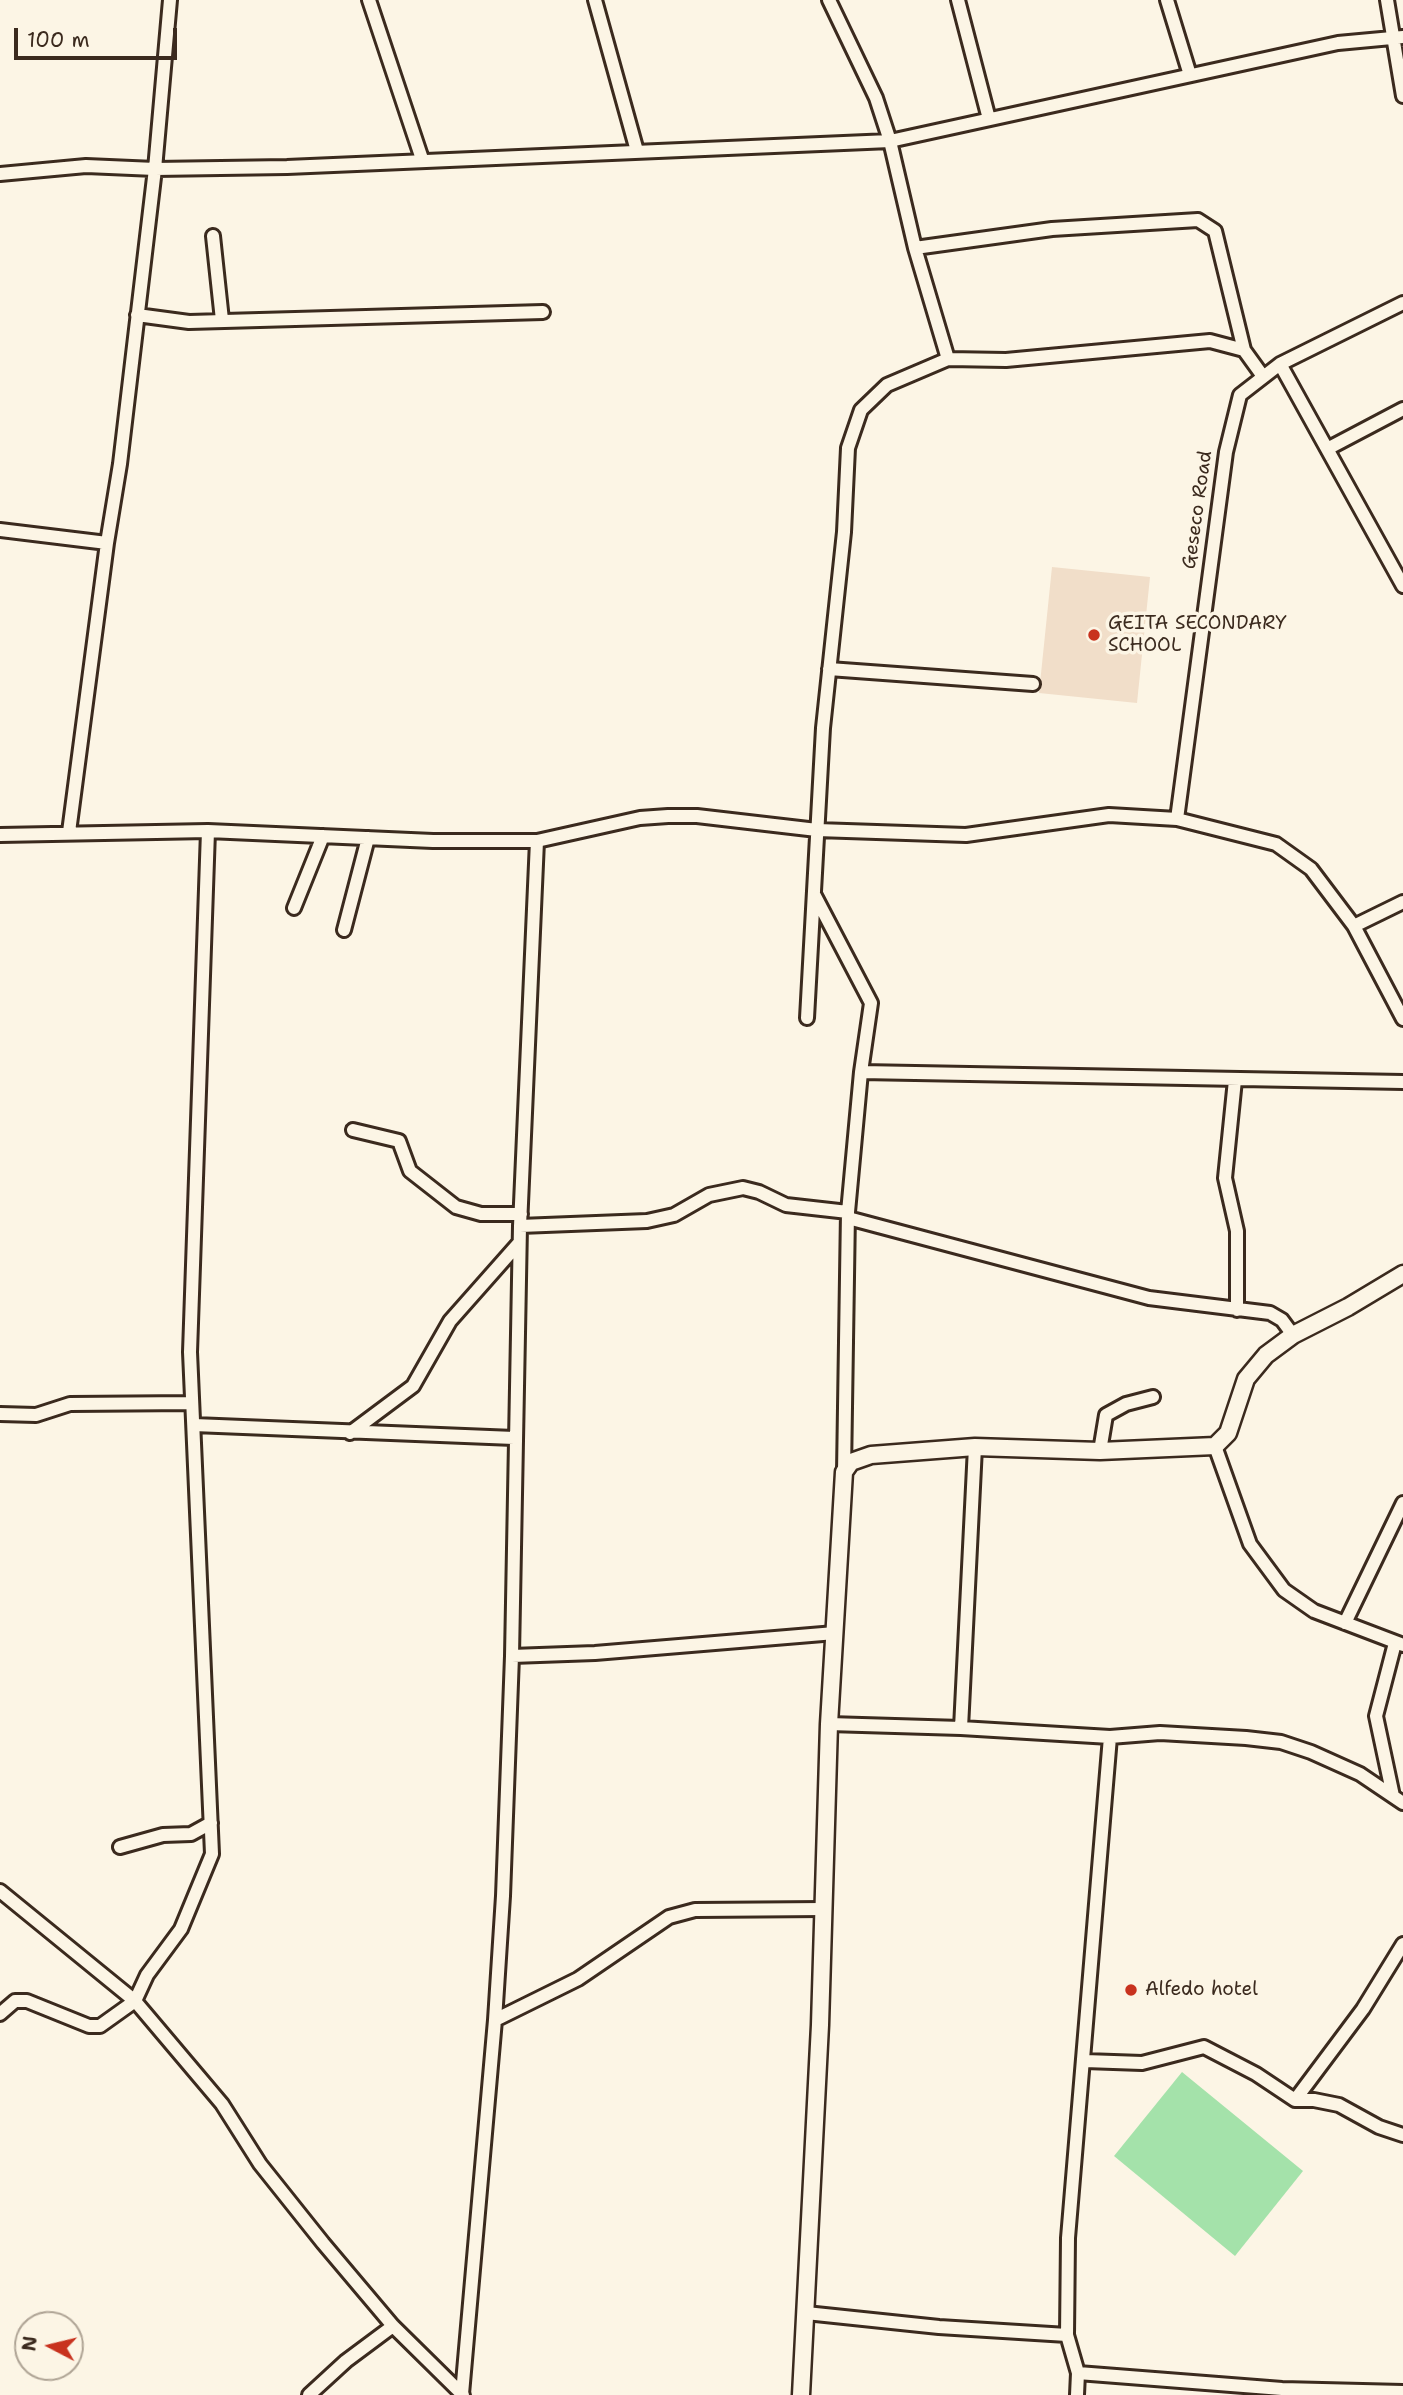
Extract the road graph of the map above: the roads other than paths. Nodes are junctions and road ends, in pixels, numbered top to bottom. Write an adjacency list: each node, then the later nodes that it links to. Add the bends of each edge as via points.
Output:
1 (170, 0): 15 (street)
2 (369, 0): 14 (street)
3 (595, 0): 13 (street)
4 (829, 0): 12 (street, via 876,98)
5 (958, 0): 11 (street)
6 (1167, 0): 9 (street)
7 (1387, 0): 8 (street)
8 (1399, 38): 9 (street, via 1338,43); 10 (street)
9 (1190, 75): 11 (street)
10 (1403, 96)
11 (989, 119): 12 (street)
12 (890, 141): 13 (street); 18 (street)
13 (638, 151): 14 (street)
14 (422, 159): 15 (street)
15 (155, 169): 16 (street, via 86,166); 21 (street)
16 (0, 174)
17 (214, 236): 22 (street)
18 (915, 248): 23 (street, via 1052,229 1198,220 1215,231); 24 (street)
19 (1403, 303): 25 (street, Geseco Road)
20 (543, 312): 22 (street)
21 (137, 315): 22 (street, via 189,322); 30 (street)
22 (222, 320)
23 (1244, 350): 24 (street, via 1210,341 1006,360); 26 (street)
24 (948, 359): 32 (street, via 877,391 855,423)
25 (1280, 364): 26 (street, Geseco Road); 28 (street)
26 (1262, 375): 34 (street, Geseco Road, via 1240,395 1226,452)
27 (1403, 409): 28 (street)
28 (1329, 448): 31 (street)
29 (0, 530): 30 (street)
30 (107, 543): 37 (street)
31 (1403, 586)
32 (829, 669): 33 (street); 35 (street)
33 (1033, 684)
34 (1177, 819): 35 (street, via 1109,815 966,835); 45 (street, via 1255,838 1296,856 1327,886)
35 (817, 830): 41 (street, via 668,816); 42 (street)
36 (208, 831): 37 (street, via 140,835); 39 (street); 60 (street, via 192,1240)
37 (69, 832): 38 (street)
38 (0, 835)
39 (323, 836): 40 (street); 44 (street)
40 (368, 838): 41 (street); 46 (street)
41 (537, 841): 54 (street)
42 (815, 896): 47 (street); 49 (street, via 872,1003)
43 (1403, 902): 45 (street)
44 (294, 908)
45 (1354, 926): 48 (street)
46 (344, 930)
47 (807, 1018)
48 (1403, 1020)
49 (861, 1072): 50 (street); 53 (street)
50 (1235, 1080): 51 (street); 57 (street, via 1225,1178 1237,1231)
51 (1403, 1082)
52 (353, 1130): 54 (street, via 399,1141 410,1171 456,1208)
53 (848, 1215): 54 (street, via 786,1205 743,1188 709,1195 674,1214 647,1221); 57 (street, via 1149,1298); 68 (street)
54 (520, 1220): 55 (street)
55 (519, 1243): 63 (street, via 450,1321 413,1386); 64 (street)
56 (1403, 1274): 58 (street)
57 (1237, 1310): 58 (street, via 1277,1315)
58 (1293, 1335): 65 (street, via 1266,1355 1246,1379 1228,1433)
59 (1153, 1397): 67 (street, via 1106,1415)
60 (192, 1403): 61 (street, via 71,1404 36,1415); 62 (street)
61 (0, 1414)
62 (194, 1425): 63 (street); 78 (street)
63 (349, 1433): 64 (street)
64 (514, 1438): 73 (street)
65 (1215, 1446): 67 (street); 70 (street, via 1250,1544 1268,1571 1297,1601)
66 (975, 1447): 67 (street); 68 (street, via 871,1455 851,1462); 75 (street)
67 (1100, 1451)
68 (844, 1472): 71 (street)
69 (1403, 1503): 70 (street)
70 (1345, 1623): 72 (street)
71 (835, 1633): 73 (street); 74 (street)
72 (1399, 1644): 77 (street, via 1376,1716)
73 (512, 1656): 85 (street)
74 (829, 1724): 75 (street); 81 (street)
75 (961, 1728): 76 (street)
76 (1110, 1737): 77 (street, via 1207,1734 1281,1742 1360,1774); 86 (street)
77 (1398, 1799)
78 (211, 1823): 79 (street, via 191,1834 163,1835); 83 (street, via 212,1854 186,1918)
79 (120, 1847)
80 (0, 1891): 83 (street)
81 (824, 1909): 85 (street, via 695,1910 669,1917 578,1979); 89 (street)
82 (1403, 1944): 87 (street, via 1363,2009)
83 (135, 2001): 84 (street, via 100,2026 89,2026 27,2001 15,2001); 90 (street, via 222,2104 260,2164)
84 (0, 2014)
85 (495, 2020): 94 (street)
86 (1084, 2061): 87 (street, via 1142,2063 1204,2047); 91 (street, via 1068,2238)
87 (1295, 2101): 88 (street, via 1314,2099 1339,2105)
88 (1403, 2135)
89 (806, 2313): 91 (street); 96 (street)
90 (393, 2326): 94 (street); 95 (street)
91 (1067, 2335): 92 (street)
92 (1078, 2373): 93 (street, via 1282,2389); 97 (street)
93 (1403, 2392)
94 (462, 2394)
95 (309, 2395)
96 (801, 2395)
97 (1077, 2395)

